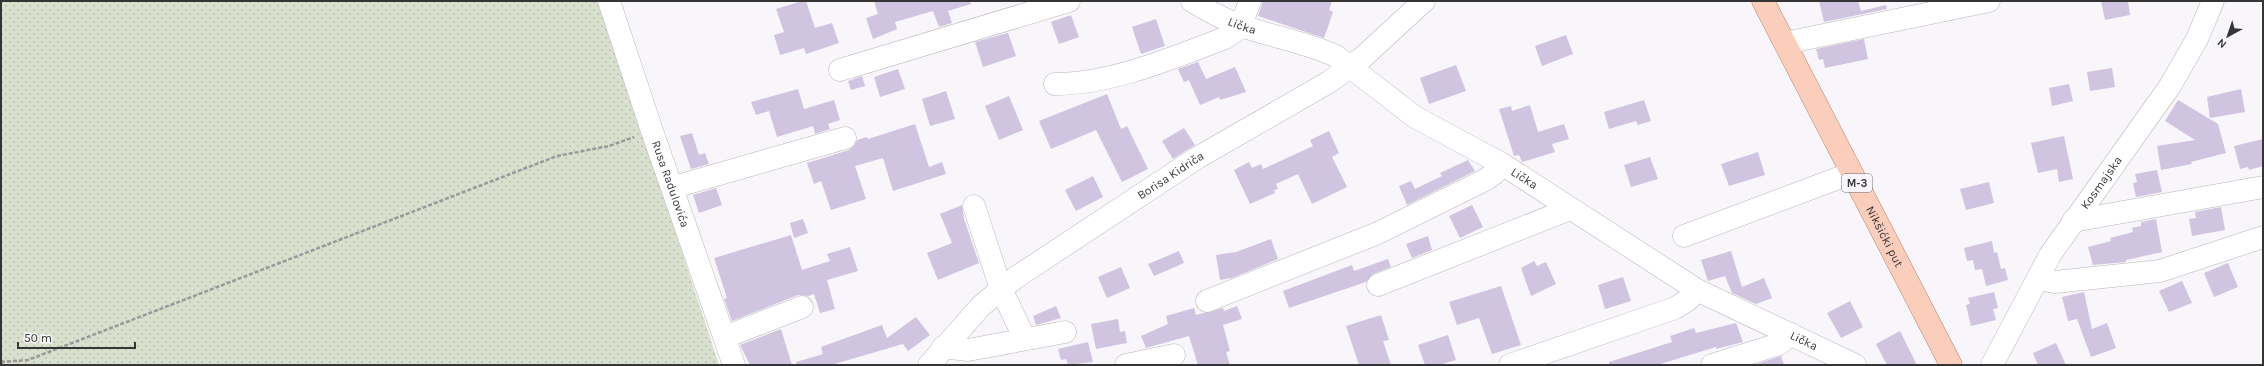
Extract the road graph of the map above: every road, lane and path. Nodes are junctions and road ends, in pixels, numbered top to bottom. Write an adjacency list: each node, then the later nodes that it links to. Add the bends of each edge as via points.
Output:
1 (609, 1): 14 (street, Rusa Radulovića)
2 (1069, 1): 12 (street)
3 (1192, 1): 9 (street, Lička)
4 (1250, 1): 9 (street)
5 (1424, 1): 11 (street, Borisa Kidriča, via 1389,35)
6 (1763, 1): 10 (main road, Nikšićki put / M-3)
7 (1989, 1): 10 (street)
8 (2213, 1): 22 (street, Kosmajska, via 2197,38 2170,86)
9 (1241, 26): 11 (street, Lička, via 1323,50); 13 (street, via 1237,32 1225,38 1106,79 1080,84)
10 (1785, 43): 17 (main road, Nikšićki put / M-3)
11 (1351, 66): 16 (street, Lička, via 1415,116); 27 (street, Borisa Kidriča, via 1308,96 1197,158)
12 (840, 70)
13 (1055, 84)
14 (652, 130): 18 (street, Rusa Radulovića); 37 (path, via 609,146 557,156 28,360)
15 (844, 138): 18 (street)
16 (1502, 164): 21 (street, Lička); 29 (street, via 1485,180 1378,233)
17 (1852, 173): 23 (street); 45 (main road, Nikšićki put / M-3)
18 (674, 187): 33 (street, Rusa Radulovića)
19 (2263, 187): 22 (street)
20 (974, 206): 27 (street)
21 (1570, 209): 26 (street); 28 (street, Lička)
22 (2073, 221): 25 (street, Kosmajska, via 2050,255)
23 (1684, 236)
24 (2263, 237): 25 (street, via 2160,271 2055,282)
25 (2038, 279): 46 (street, Kosmajska)
26 (1378, 285)
27 (1001, 289): 34 (street); 35 (street, Borisa Kidriča, via 981,306)
28 (1697, 290): 32 (street, Lička); 42 (street, via 1688,300 1675,308)
29 (1207, 301)
30 (802, 307): 33 (street)
31 (1064, 332): 34 (street)
32 (1791, 334): 43 (street, via 1779,344); 44 (street, Lička)
33 (725, 337): 39 (street, Rusa Radulovića)
34 (1025, 339): 35 (street, via 968,350)
35 (943, 347): 40 (street, Borisa Kidriča)
36 (1174, 355): 41 (street)
37 (2, 361): 38 (path)
38 (5, 365)
39 (734, 365)
40 (929, 365)
41 (1126, 365)
42 (1510, 365)
43 (1712, 365)
44 (1855, 365)
45 (1951, 365)
46 (1992, 365)

